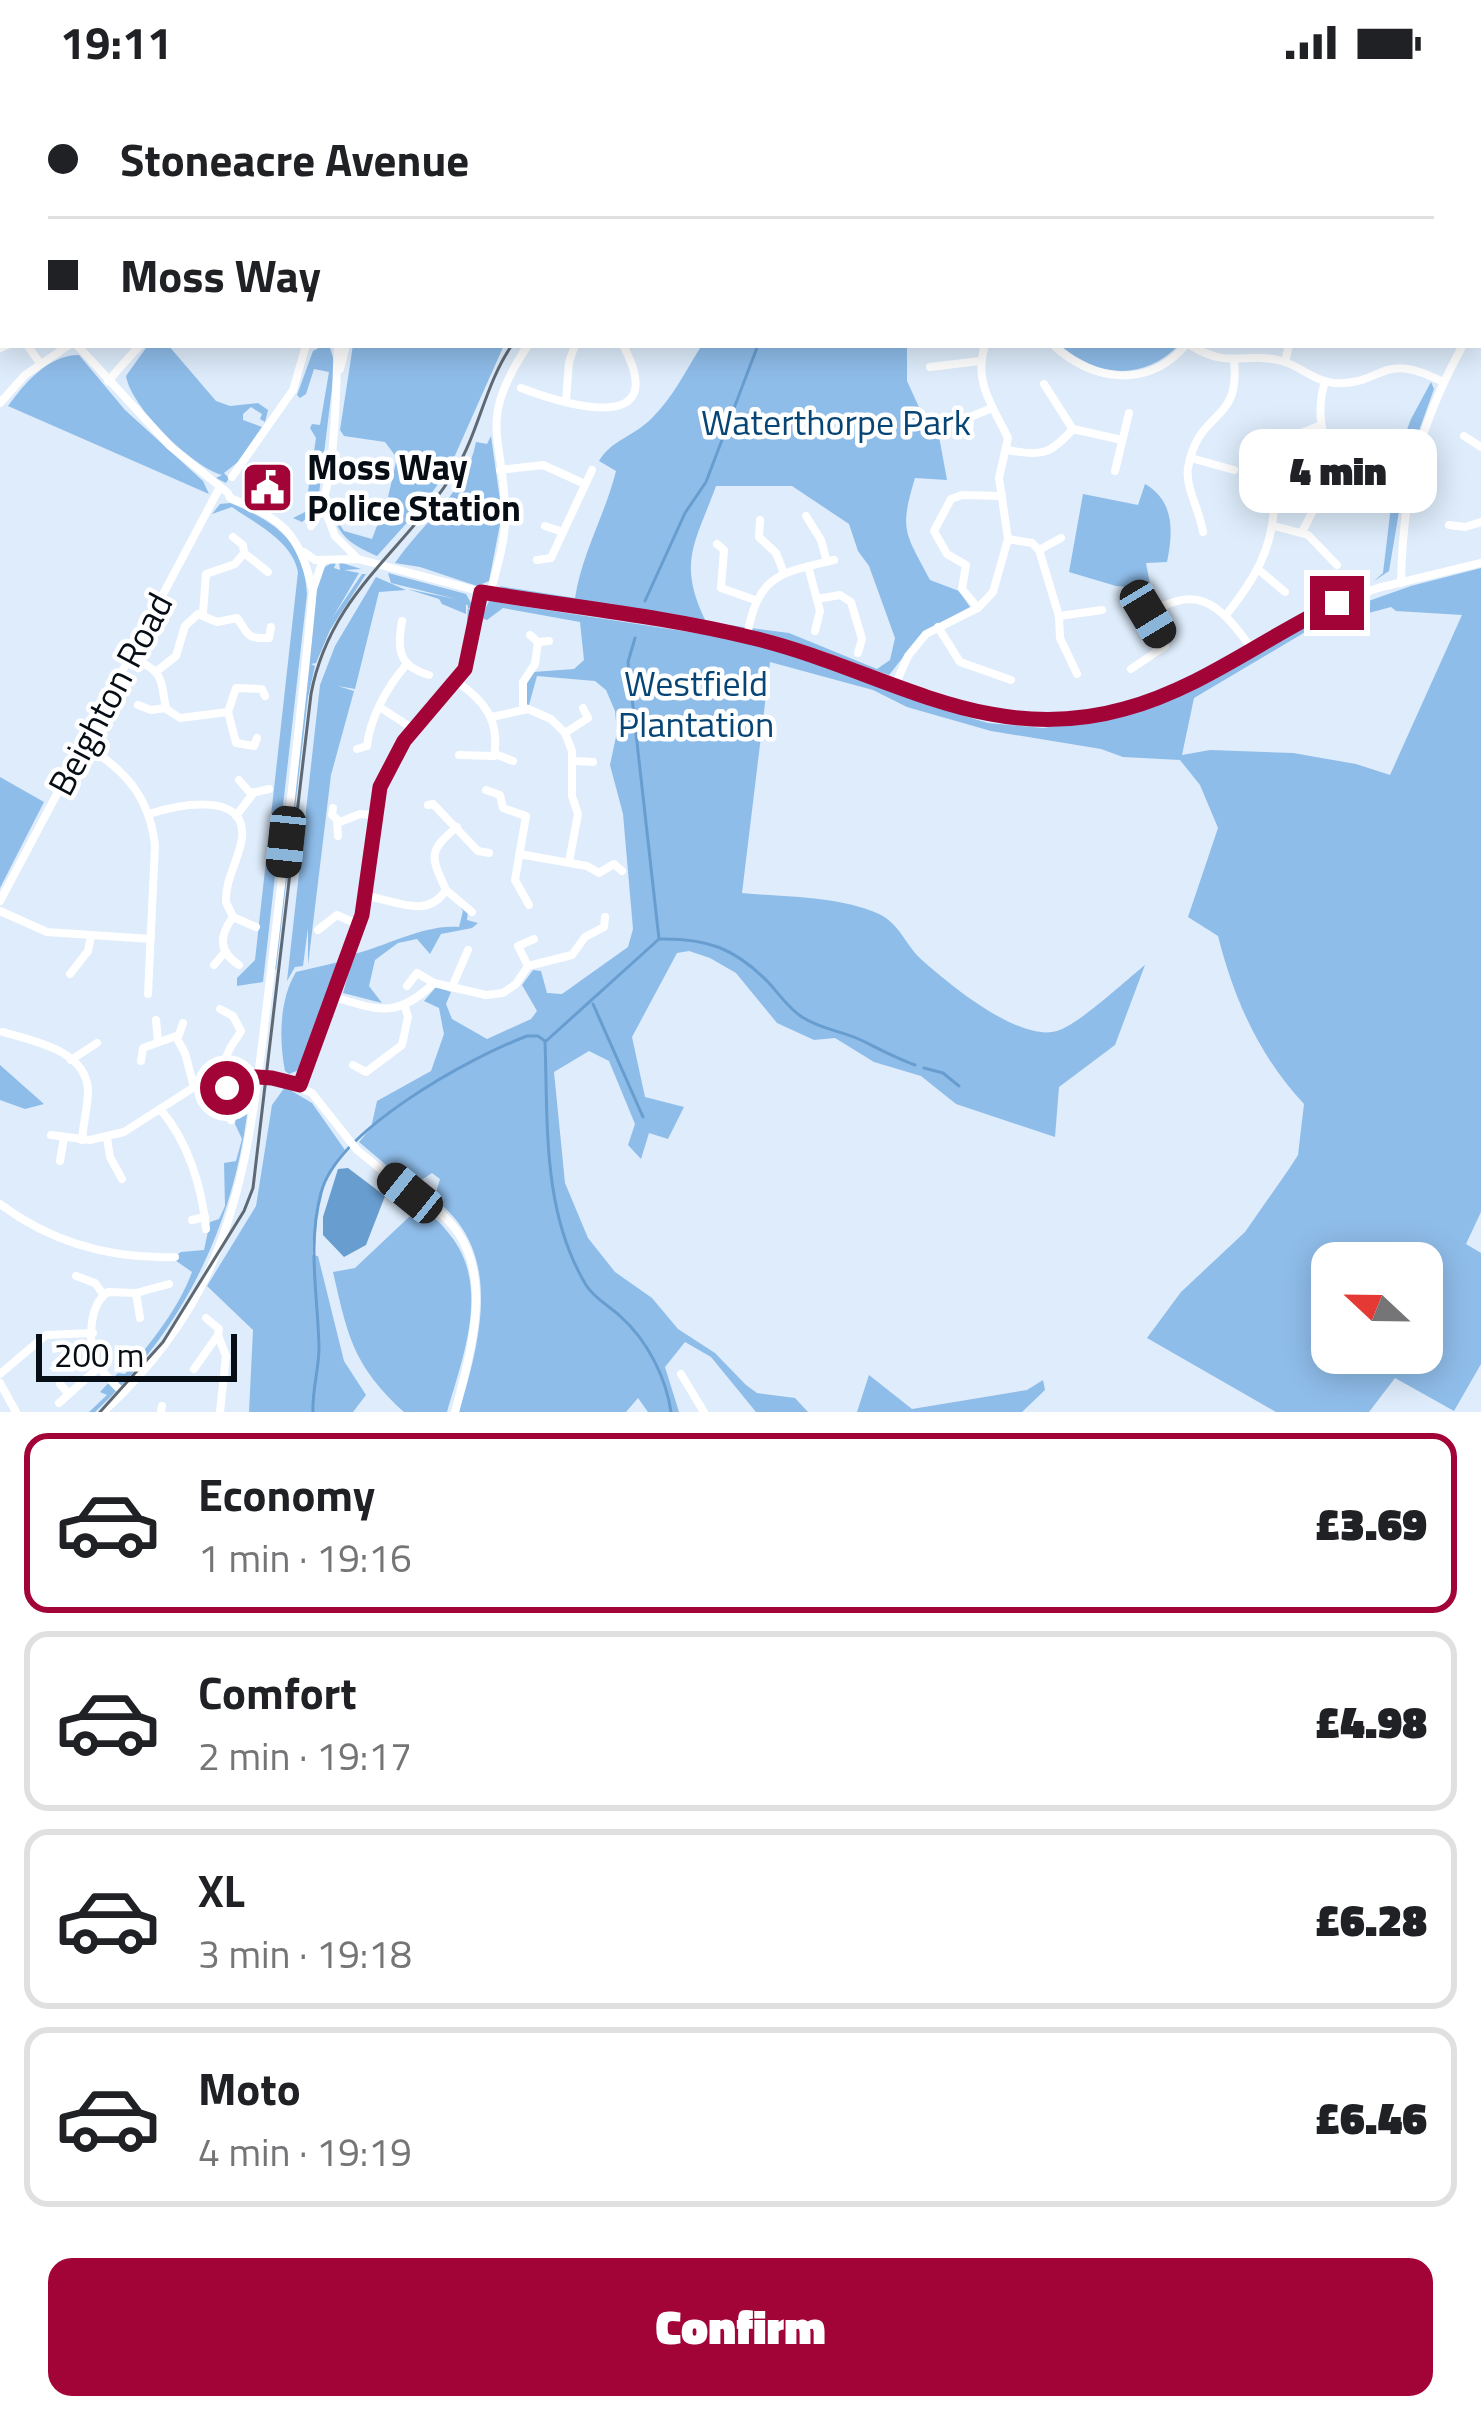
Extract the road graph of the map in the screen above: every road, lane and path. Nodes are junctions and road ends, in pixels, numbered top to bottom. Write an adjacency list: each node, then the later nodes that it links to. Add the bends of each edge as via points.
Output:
1 (29, 348): 19 (street)
2 (68, 348): 19 (street)
3 (76, 348): 21 (street)
4 (137, 348): 21 (street)
5 (305, 348): 45 (street, via 293,390)
6 (342, 348): 52 (street)
7 (526, 348): 41 (street, via 496,408)
8 (574, 348): 26 (street)
9 (624, 348): 26 (street, via 636,372 626,401 601,410)
10 (984, 348): 16 (street)
11 (1057, 348): 12 (street, via 1083,367 1125,377 1157,369)
12 (1184, 348)
13 (1194, 348): 17 (street)
14 (1288, 348): 18 (street)
15 (1461, 348): 23 (street)
16 (980, 361): 20 (street); 28 (street)
17 (1234, 361): 18 (street); 39 (street, via 1234,396 1198,433)
18 (1285, 362): 22 (street)
19 (40, 364): 27 (street)
20 (929, 368)
21 (108, 381): 48 (street)
22 (1325, 381): 23 (street, via 1402,366); 30 (street)
23 (1443, 382): 81 (street, via 1409,478)
24 (1044, 385): 31 (street)
25 (521, 388): 26 (street)
26 (566, 401)
27 (0, 404)
28 (992, 408): 33 (street, via 970,417); 38 (street)
29 (1129, 412): 36 (street)
30 (1319, 426): 35 (street); 40 (street)
31 (1073, 429): 36 (street); 38 (street, via 1042,455)
32 (1376, 434): 40 (street)
33 (969, 436)
34 (1464, 436): 37 (street)
35 (1286, 439)
36 (1122, 440): 44 (street)
37 (1481, 447)
38 (1008, 450): 49 (street)
39 (1190, 458): 43 (street); 62 (street, via 1188,482)
40 (1332, 458): 46 (street)
41 (500, 470): 47 (street, via 548,466); 84 (street, via 505,526)
42 (592, 470): 47 (street)
43 (1234, 470)
44 (1114, 471)
45 (232, 477)
46 (1345, 480): 51 (street); 63 (street, via 1318,501)
47 (585, 484): 61 (street)
48 (224, 490): 60 (street); 100 (street, Beighton Road)
49 (1002, 496): 67 (street); 87 (street, via 951,499 934,530 947,554 966,565 962,589)
50 (1274, 504): 59 (street)
51 (1366, 504)
52 (323, 505): 57 (street); 64 (street)
53 (806, 516): 77 (street, via 831,561)
54 (760, 520): 80 (street, via 759,537)
55 (1481, 522): 56 (street)
56 (1449, 525)
57 (310, 526): 60 (street); 64 (street); 69 (street)
58 (545, 526): 61 (street)
59 (1274, 526): 63 (street); 78 (street)
60 (286, 527): 69 (street)
61 (563, 532): 74 (street, via 551,558)
62 (1203, 532)
63 (1302, 532): 76 (street)
64 (334, 533): 72 (street); 73 (street)
65 (233, 538): 71 (street)
66 (1061, 538): 70 (street)
67 (1008, 539): 70 (street); 87 (street, via 997,582)
68 (717, 544): 86 (street, via 724,550 721,588)
69 (302, 548): 72 (street, via 315,560); 82 (street)
70 (1039, 550): 91 (street)
71 (244, 554): 79 (street); 89 (street, via 206,574)
72 (326, 558): 73 (street); 82 (street)
73 (358, 559): 84 (street)
74 (537, 560)
75 (1481, 563): 81 (street)
76 (1336, 565)
77 (808, 566): 80 (street); 85 (street)
78 (1259, 570): 83 (street); 90 (street)
79 (268, 572)
80 (784, 572): 86 (street)
81 (1401, 583): 98 (street, via 1337,603)
82 (313, 590): 180 (street)
83 (1285, 592)
84 (486, 593): 96 (street); 107 (street)
85 (818, 599): 95 (street); 99 (street, via 851,602)
86 (755, 600): 96 (street)
87 (978, 608): 93 (street)
88 (1102, 610): 91 (street)
89 (203, 614): 94 (street, via 218,622 237,618 251,637 269,638); 103 (street, via 185,626 176,656)
90 (1226, 614): 98 (street); 102 (street, via 1194,598 1145,616 1165,646)
91 (1059, 616): 104 (street)
92 (402, 621): 101 (street, via 398,648)
93 (938, 627): 106 (street, via 960,662); 108 (street, via 917,643)
94 (271, 628)
95 (815, 631)
96 (747, 636): 108 (street)
97 (539, 639): 114 (street)
98 (1252, 649): 108 (street, via 1154,699 1063,720 1000,718)
99 (858, 652)
100 (130, 656): 103 (street); 120 (street, Beighton Road)
101 (406, 665): 105 (street); 112 (street)
102 (1131, 669)
103 (157, 671): 111 (street)
104 (1077, 674)
105 (428, 675)
106 (1011, 680)
107 (457, 682): 116 (street); 117 (street)
108 (895, 685)
109 (265, 695): 115 (street, via 236,688)
110 (138, 705): 111 (street)
111 (166, 708): 115 (street, via 187,719)
112 (382, 708): 117 (street); 121 (street, via 366,748)
113 (583, 708): 118 (street, via 588,718)
114 (523, 710): 116 (street); 118 (street)
115 (228, 712): 119 (street, via 236,743 254,746)
116 (492, 717): 122 (street)
117 (415, 730): 134 (street, via 390,762)
118 (565, 733): 125 (street)
119 (257, 738)
120 (83, 744): 133 (street, via 128,776); 145 (street, Beighton Road)
121 (357, 749)
122 (495, 754): 123 (street); 124 (street)
123 (459, 755)
124 (513, 761)
125 (573, 761): 126 (street); 141 (street, via 578,821)
126 (593, 762)
127 (239, 780): 130 (street)
128 (269, 789): 130 (street)
129 (486, 790): 140 (street, via 526,816)
130 (251, 793): 135 (street)
131 (428, 806): 137 (street)
132 (333, 808): 136 (street)
133 (149, 814): 135 (street, via 196,804); 155 (street)
134 (375, 814): 136 (street); 144 (street)
135 (236, 816): 149 (street, via 242,834 225,895)
136 (337, 821): 138 (street)
137 (457, 827): 139 (street); 143 (street, via 434,853)
138 (338, 836)
139 (489, 853)
140 (519, 854): 141 (street); 146 (street, via 515,885)
141 (569, 862): 142 (street, via 599,873)
142 (620, 863)
143 (446, 890): 144 (street, via 420,908); 148 (street)
144 (366, 896): 151 (street)
145 (0, 901)
146 (529, 905)
147 (0, 911): 154 (street, via 47,932)
148 (472, 912)
149 (233, 917): 152 (street); 158 (street, via 222,933)
150 (605, 917): 161 (street, via 572,955)
151 (359, 925): 153 (street, via 338,915); 167 (street)
152 (256, 927)
153 (318, 930)
154 (91, 936): 155 (street); 162 (street)
155 (151, 939): 166 (street)
156 (534, 939): 161 (street, via 518,946)
157 (468, 950): 165 (street)
158 (225, 952): 159 (street); 160 (street)
159 (214, 965)
160 (239, 965)
161 (528, 966): 165 (street, via 503,993)
162 (70, 974)
163 (434, 982): 164 (street, via 417,973); 165 (street); 168 (street)
164 (406, 986)
165 (452, 987)
166 (148, 994)
167 (334, 997): 168 (street); 181 (street)
168 (405, 1007): 178 (street, via 402,1045 366,1072)
169 (220, 1009): 179 (street, via 241,1031 227,1050)
170 (156, 1020): 174 (street)
171 (183, 1023): 173 (street)
172 (3, 1032): 176 (street)
173 (176, 1037): 174 (street); 182 (street)
174 (158, 1041): 177 (street, via 143,1048)
175 (97, 1043): 176 (street)
176 (71, 1060): 188 (street, via 88,1086)
177 (141, 1061)
178 (353, 1064)
179 (225, 1075): 180 (street); 182 (street); 184 (street)
180 (258, 1077): 181 (street); 214 (street, via 242,1178 211,1268)
181 (300, 1085): 193 (street, via 323,1102 357,1150)
182 (194, 1087): 183 (street)
183 (160, 1108): 187 (street); 196 (street, via 182,1142)
184 (231, 1120)
185 (51, 1135): 186 (street)
186 (64, 1138): 188 (street); 189 (street)
187 (107, 1138): 188 (street); 190 (street, via 109,1167)
188 (82, 1140)
189 (60, 1161)
190 (122, 1179)
191 (433, 1180): 192 (street)
192 (426, 1190): 193 (street); 195 (street)
193 (410, 1193): 195 (street, via 410,1209)
194 (0, 1204): 199 (street, via 55,1237 127,1257)
195 (428, 1204): 219 (street, via 450,1221 474,1264 476,1321)
196 (205, 1217): 197 (street); 198 (street)
197 (192, 1220)
198 (206, 1229)
199 (176, 1256)
200 (76, 1276): 203 (street)
201 (169, 1284): 202 (street)
202 (136, 1293): 203 (street); 204 (street)
203 (103, 1294): 206 (street)
204 (140, 1318)
205 (206, 1318): 207 (street)
206 (93, 1333): 208 (street); 211 (street, via 46,1335)
207 (218, 1335): 209 (street); 218 (street, via 226,1356)
208 (99, 1367): 213 (street); 214 (street)
209 (194, 1369)
210 (681, 1374): 220 (street)
211 (0, 1379): 216 (street)
212 (60, 1384): 213 (street)
213 (68, 1393): 215 (street)
214 (123, 1393): 217 (street)
215 (58, 1403)
216 (16, 1412)
217 (104, 1412)
218 (220, 1412)
219 (454, 1412)
220 (704, 1412)

